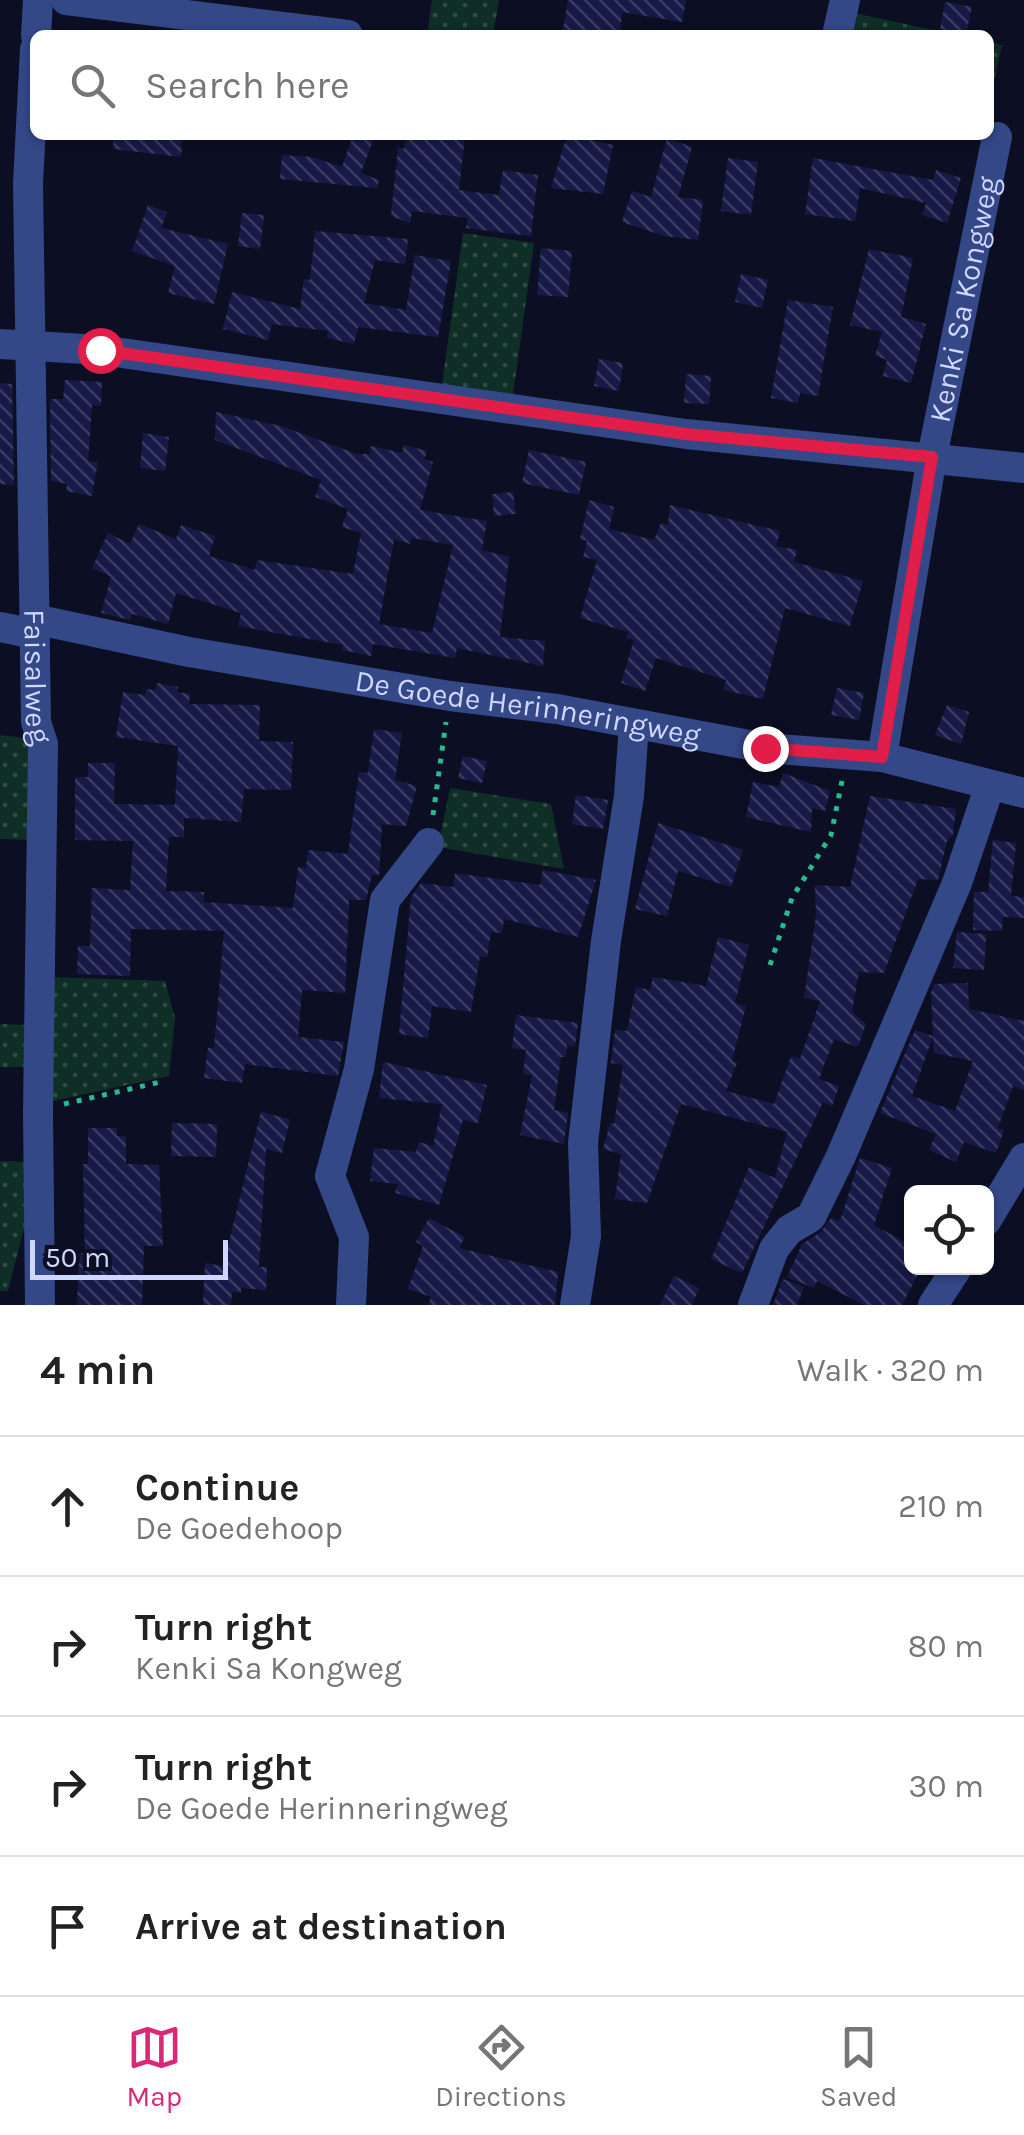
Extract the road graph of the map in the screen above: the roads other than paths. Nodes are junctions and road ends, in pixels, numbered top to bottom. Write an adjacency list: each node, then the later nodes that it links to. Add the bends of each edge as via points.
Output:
1 (38, 0): 5 (street)
2 (66, 0): 4 (street)
3 (845, 0): 7 (street)
4 (308, 14): 6 (street)
5 (36, 30)
6 (338, 30)
7 (838, 30)
8 (1001, 138): 11 (street, Kenki Sa Kongweg)
9 (30, 140): 10 (street, Faisalweg)
10 (15, 346): 11 (street, via 100,350 686,434); 13 (street, Faisalweg)
11 (932, 457): 12 (street); 16 (street, Kenki Sa Kongweg)
12 (1024, 468)
13 (34, 626): 14 (street, De Goede Herinneringweg); 15 (street, De Goede Herinneringweg); 23 (street, Faisalweg, via 36,722 43,744)
14 (0, 627)
15 (634, 724): 16 (street, De Goede Herinneringweg, via 765,748); 25 (street, via 583,1143 586,1236)
16 (882, 757): 17 (street, De Goede Herinneringweg)
17 (990, 785): 18 (street, De Goede Herinneringweg); 26 (street, via 957,883 841,1156 811,1217 774,1249)
18 (1024, 793)
19 (429, 843): 24 (street, via 385,900 359,1069 330,1176 354,1237)
20 (1024, 1158): 21 (street)
21 (994, 1208)
22 (952, 1275): 27 (street)
23 (40, 1305)
24 (351, 1305)
25 (575, 1305)
26 (752, 1305)
27 (933, 1305)

